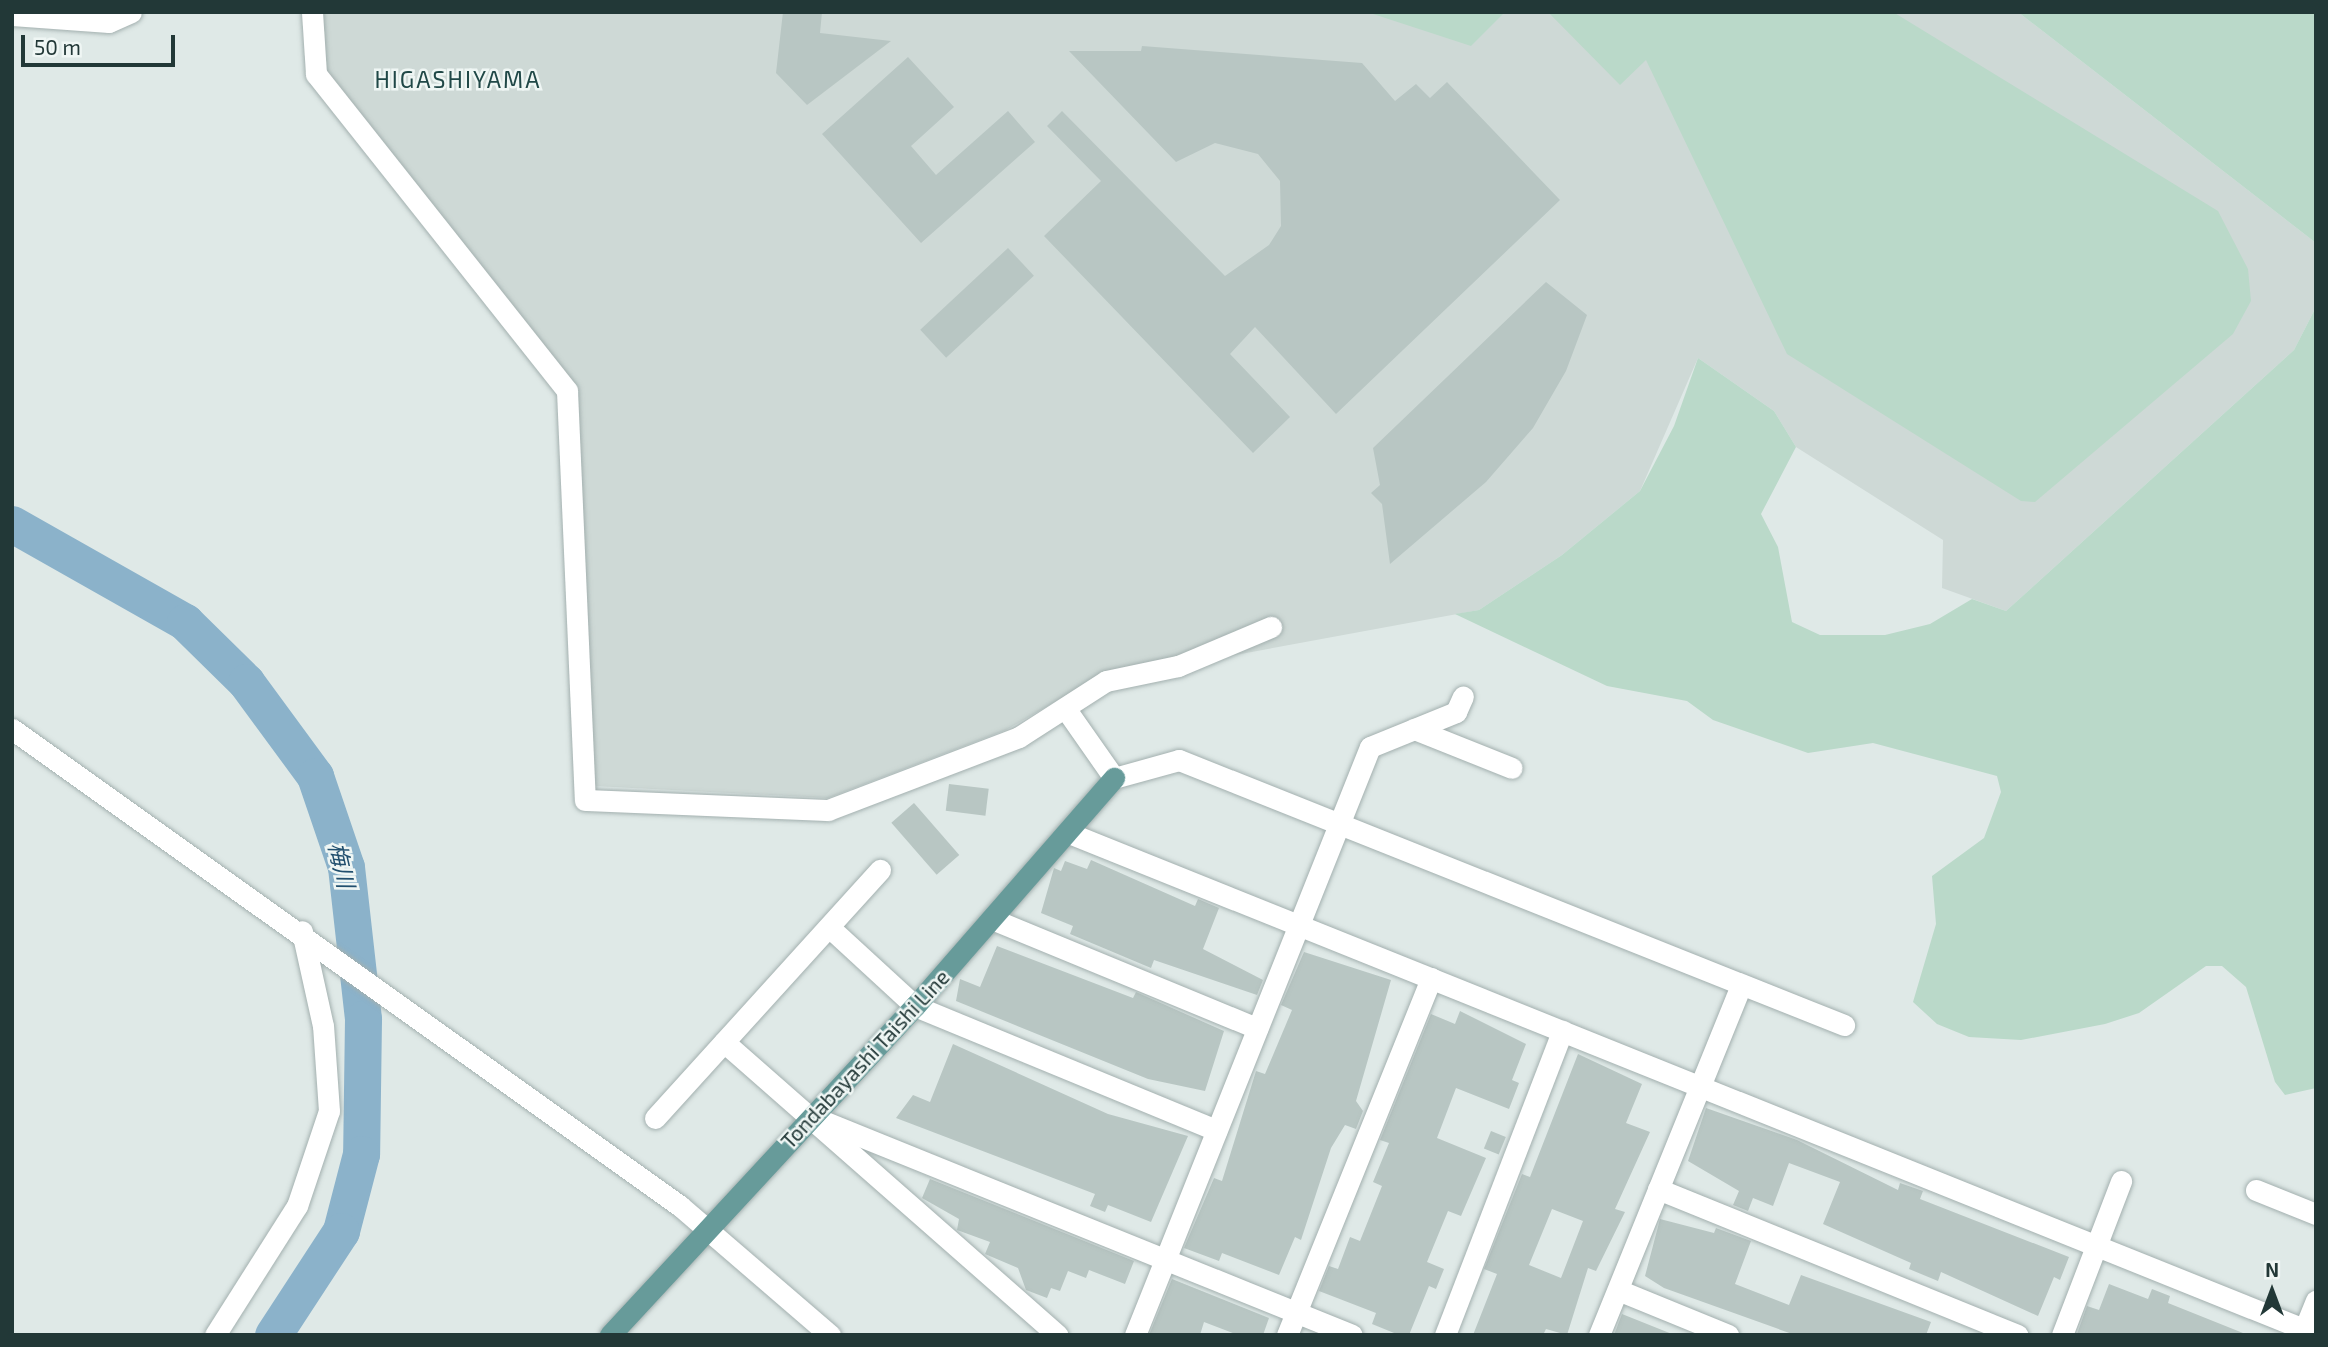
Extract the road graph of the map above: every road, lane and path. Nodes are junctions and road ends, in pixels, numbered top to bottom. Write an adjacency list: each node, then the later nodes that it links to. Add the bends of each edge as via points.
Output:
1 (131, 12): 3 (street, via 109,22)
2 (312, 12): 6 (street, via 316,74 567,391 585,800 828,810 1019,737)
3 (12, 15)
4 (1270, 627): 6 (street, via 1178,666 1106,681)
5 (1463, 696): 8 (street, via 1456,712)
6 (1065, 708): 10 (street)
7 (12, 729): 17 (street)
8 (1414, 729): 9 (street); 11 (street, via 1370,747)
9 (1512, 768)
10 (1114, 778): 11 (street, via 1179,760); 12 (main road, Tondabayashi Taishi Line)
11 (1340, 822): 15 (street); 19 (street)
12 (1069, 832): 14 (main road, Tondabayashi Taishi Line); 15 (street)
13 (880, 870): 16 (street)
14 (992, 919): 20 (main road, Tondabayashi Taishi Line); 22 (street)
15 (1299, 926): 18 (street); 22 (street)
16 (829, 927): 20 (street); 24 (street)
17 (302, 931): 33 (street); 40 (street, via 324,1026 329,1111 297,1206)
18 (1431, 978): 23 (street); 38 (street)
19 (1741, 985): 21 (street); 25 (street)
20 (915, 1006): 26 (main road, Tondabayashi Taishi Line); 28 (street)
21 (1844, 1025)
22 (1258, 1028): 28 (street)
23 (1562, 1031): 25 (street); 47 (street)
24 (724, 1042): 26 (street); 27 (street)
25 (1700, 1088): 30 (street); 34 (street)
26 (813, 1116): 33 (main road, Tondabayashi Taishi Line); 35 (street); 43 (street)
27 (655, 1118)
28 (1216, 1130): 35 (street)
29 (2121, 1181): 34 (street)
30 (1658, 1189): 36 (street); 50 (street)
31 (2256, 1190): 32 (street)
32 (2316, 1214)
33 (706, 1228): 41 (main road, Tondabayashi Taishi Line); 42 (street)
34 (2097, 1247): 39 (street); 51 (street)
35 (1165, 1259): 38 (street); 44 (street)
36 (1618, 1290): 48 (street); 49 (street)
37 (2316, 1301): 39 (street)
38 (1296, 1312): 45 (street); 46 (street)
39 (2307, 1333)
40 (215, 1335)
41 (610, 1335)
42 (830, 1335)
43 (1057, 1335)
44 (1135, 1335)
45 (1287, 1335)
46 (1352, 1335)
47 (1445, 1335)
48 (1598, 1335)
49 (1728, 1335)
50 (2018, 1335)
51 (2062, 1335)

